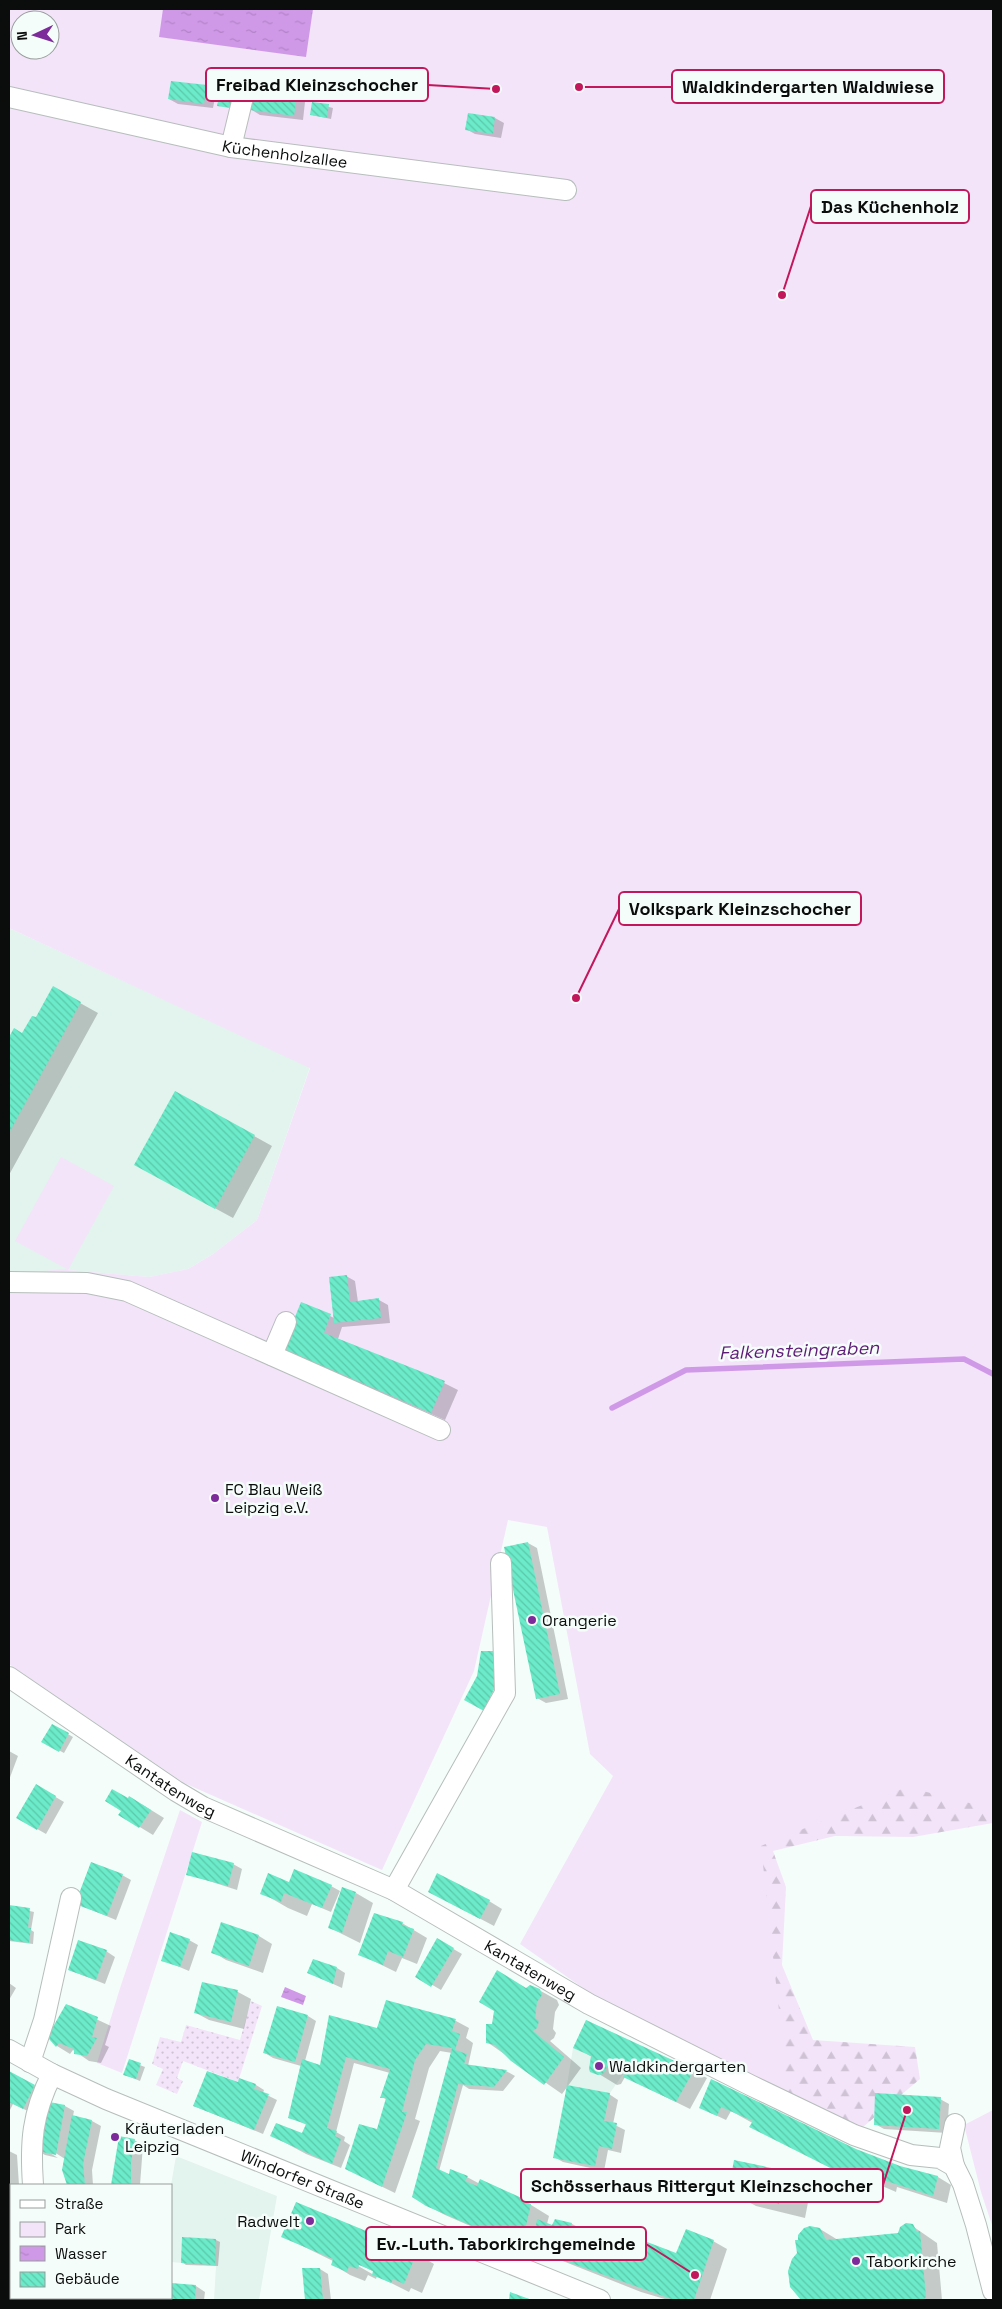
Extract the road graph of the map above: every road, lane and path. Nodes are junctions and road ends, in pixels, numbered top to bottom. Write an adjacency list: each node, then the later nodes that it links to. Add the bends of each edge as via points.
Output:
1 (245, 89): 3 (street)
2 (9, 97): 3 (street, Küchenholzallee)
3 (232, 147): 4 (street, Küchenholzallee)
4 (566, 190)
5 (9, 1282): 7 (street, via 87,1283 127,1291)
6 (286, 1322): 7 (street)
7 (272, 1355): 8 (street)
8 (440, 1430)
9 (500, 1563): 11 (street, via 505,1693)
10 (9, 1677): 11 (street, Kantatenweg, via 190,1800)
11 (394, 1890): 17 (street, Kantatenweg, via 589,2004 750,2085 854,2134 911,2155 940,2158)
12 (71, 1898): 14 (street, via 44,2020)
13 (9, 2050): 14 (street, Windorfer Straße)
14 (30, 2062): 15 (street, Windorfer Straße)
15 (52, 2074): 18 (street, via 41,2097 30,2149); 20 (street, Windorfer Straße)
16 (954, 2124): 17 (street, via 950,2148)
17 (954, 2166): 19 (street, via 963,2184)
18 (33, 2184)
19 (993, 2291)
20 (600, 2300)

